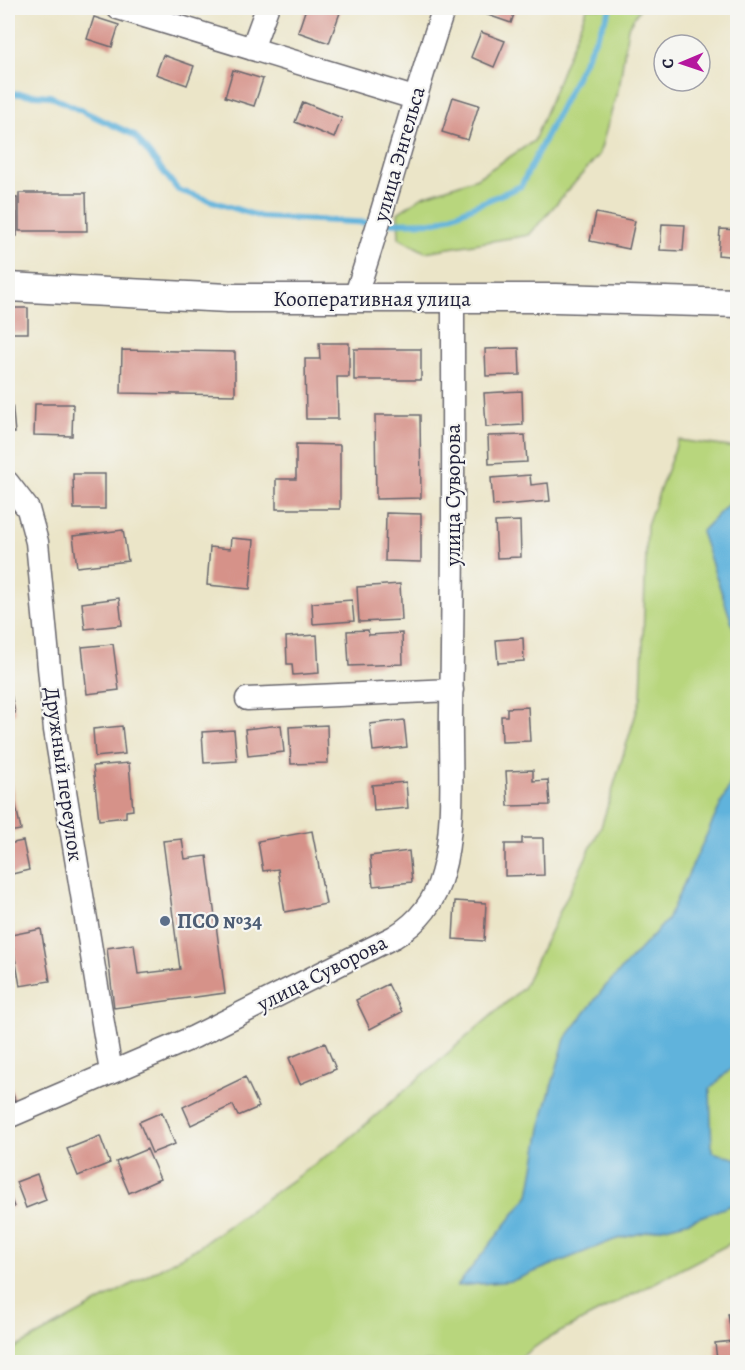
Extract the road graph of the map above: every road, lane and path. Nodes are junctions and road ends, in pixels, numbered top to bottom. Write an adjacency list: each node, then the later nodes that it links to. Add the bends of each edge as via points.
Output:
1 (118, 8): 4 (street)
2 (267, 8): 4 (street)
3 (444, 8): 5 (street, улица Энгельса)
4 (252, 49): 5 (street)
5 (414, 98): 7 (street, улица Энгельса, via 387,203)
6 (8, 287): 7 (street, Кооперативная улица)
7 (354, 300): 8 (street, Кооперативная улица)
8 (453, 300): 9 (street, Кооперативная улица, via 556,298); 11 (street, улица Суворова)
9 (738, 303)
10 (8, 483): 13 (street, Дружный переулок, via 28,509 36,542 56,730)
11 (452, 690): 12 (street); 13 (street, улица Суворова, via 447,849 440,881 423,915 410,928 373,947 194,1037)
12 (247, 699)
13 (111, 1072): 14 (street, улица Суворова)
14 (8, 1117)

